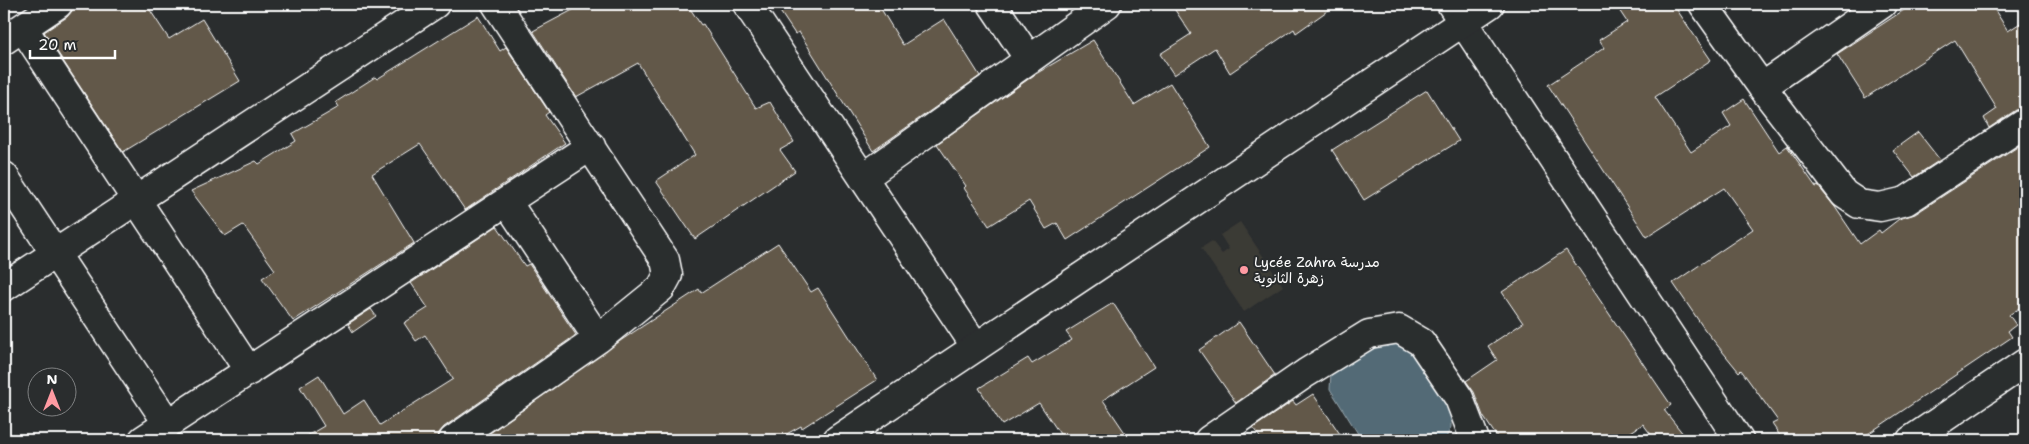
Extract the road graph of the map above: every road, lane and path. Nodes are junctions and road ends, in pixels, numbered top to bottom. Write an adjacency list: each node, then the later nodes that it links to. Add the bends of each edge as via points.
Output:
1 (58, 4): 11 (street)
2 (435, 4): 18 (street)
3 (496, 4): 15 (street)
4 (747, 4): 17 (street)
5 (992, 4): 12 (street)
6 (1107, 4): 12 (street)
7 (1490, 4): 10 (street)
8 (1703, 4): 13 (street)
9 (1882, 4): 13 (street)
10 (1456, 13): 23 (street); 32 (street)
11 (13, 34): 18 (street)
12 (1029, 59): 17 (street)
13 (1762, 87): 14 (street, via 1844,194 1859,204 1880,207 1906,201)
14 (2025, 122)
15 (591, 146): 19 (street); 22 (street, via 665,260 668,275 661,288)
16 (4, 176): 20 (street)
17 (863, 178): 23 (street)
18 (136, 200): 20 (street); 25 (street)
19 (507, 202): 22 (street); 25 (street)
20 (55, 253): 21 (street); 26 (street)
21 (4, 286)
22 (598, 339): 28 (street)
23 (976, 347): 29 (street)
24 (2025, 363): 33 (street)
25 (249, 371): 26 (street)
26 (168, 424): 27 (street)
27 (143, 440)
28 (452, 440)
29 (837, 440)
30 (1209, 440): 31 (street, via 1369,334 1398,329 1421,342 1459,398)
31 (1474, 440)
32 (1739, 440)
33 (1910, 440)

